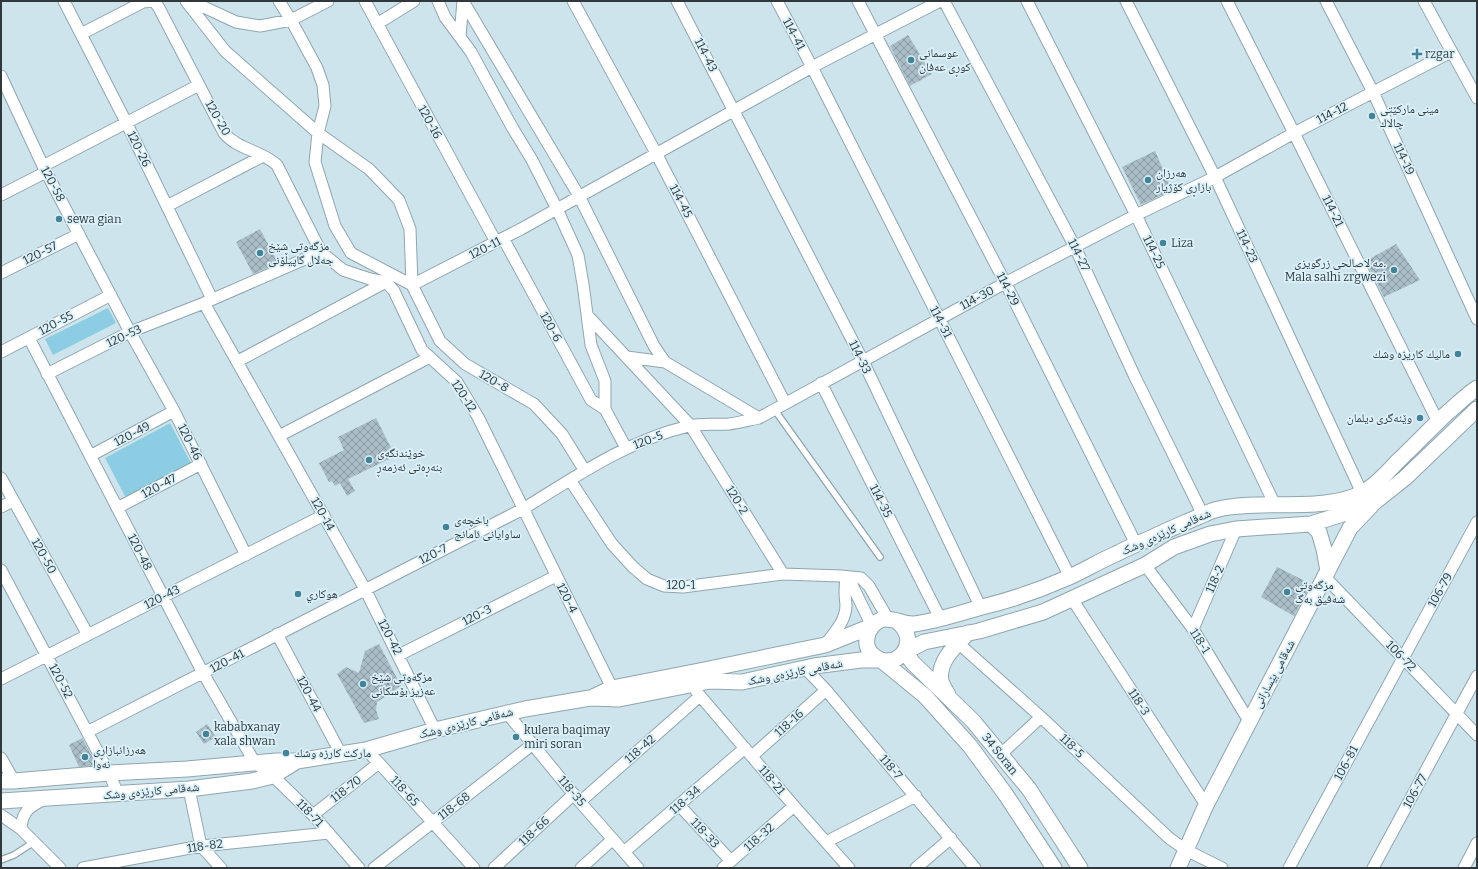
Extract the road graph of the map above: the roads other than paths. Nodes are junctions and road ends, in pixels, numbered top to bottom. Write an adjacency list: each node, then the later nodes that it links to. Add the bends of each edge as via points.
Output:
1 (64, 1): 24 (street, 120-26)
2 (155, 1): 24 (street, 120-20, via 143,2); 30 (street, 120-20)
3 (186, 1): 35 (street, via 225,51)
4 (191, 1): 22 (street, via 236,22 260,26)
5 (279, 1): 22 (street)
6 (328, 1): 22 (street)
7 (365, 1): 23 (street, 120-16)
8 (414, 1): 23 (street)
9 (438, 1): 26 (street, via 445,17)
10 (463, 1): 26 (street); 42 (street)
11 (573, 1): 37 (street, 114-45)
12 (678, 1): 33 (street, 114-43)
13 (777, 1): 28 (street, 114-41)
14 (858, 1): 25 (street, 114-29)
15 (940, 1): 25 (street, 120-11)
16 (944, 1): 48 (street, 114-27)
17 (1027, 1): 45 (street, 114-25)
18 (1126, 1): 40 (street, 114-23)
19 (1227, 1): 36 (street, 114-21)
20 (1326, 1): 31 (street, 114-19)
21 (1424, 1): 27 (street)
22 (291, 20): 35 (street, via 317,68 323,85 325,106)
23 (377, 24): 47 (street, 120-16)
24 (81, 34): 34 (street, 120-26)
25 (876, 35): 28 (street, 120-11); 52 (street, 114-29)
26 (460, 36): 44 (street, via 532,160)
27 (1451, 52): 31 (street, 114-12); 32 (street)
28 (812, 67): 33 (street, 120-11); 57 (street, 114-31)
29 (1, 76): 39 (street, 120-58)
30 (199, 85): 34 (street); 38 (street, 120-20, via 228,139)
31 (1373, 92): 36 (street, 114-12); 58 (street, 114-19)
32 (1477, 98)
33 (734, 110): 37 (street, 120-11); 65 (street, 114-33)
34 (126, 122): 39 (street); 43 (street, 120-26)
35 (318, 133): 53 (street, via 369,169 399,200 410,229); 53 (street, via 315,162 335,226 351,253)
36 (1294, 133): 40 (street, 114-12); 76 (street, 114-21)
37 (656, 153): 42 (street, 120-11); 70 (street, 114-45)
38 (264, 156): 43 (street); 49 (street, 120-20, via 277,165)
39 (45, 169): 41 (street); 46 (street, 120-58)
40 (1215, 177): 45 (street, 114-30); 85 (street, 114-23)
41 (1, 195)
42 (579, 196): 44 (street, 120-11); 66 (street, via 654,346)
43 (167, 206): 55 (street, 120-26)
44 (557, 209): 47 (street, 120-11); 56 (street, via 578,255)
45 (1136, 215): 48 (street, 114-30); 87 (street, 114-25)
46 (79, 234): 50 (street, 120-57); 54 (street, 120-58)
47 (499, 240): 53 (street, 120-11); 71 (street, 120-6, via 591,400)
48 (1075, 247): 52 (street, 114-30); 93 (street, 114-27)
49 (321, 252): 51 (street, 120-20, via 343,270 370,280); 55 (street, 120-53)
50 (1, 273)
51 (386, 282): 62 (street, 120-12, via 394,291 422,350); 64 (street)
52 (1005, 283): 57 (street, 114-30); 97 (street, 114-29)
53 (412, 285): 82 (street, 120-8, via 440,341 465,364 534,404 562,434)
54 (111, 295): 59 (street, 120-58); 60 (street, 120-55)
55 (208, 301): 59 (street, 120-53); 64 (street, 120-14)
56 (587, 315): 63 (street, 120-2); 71 (street, via 591,345 605,381)
57 (939, 319): 65 (street, 114-30); 105 (street, 114-31)
58 (1477, 319)
59 (130, 332): 67 (street, 120-53); 74 (street, 120-46)
60 (29, 338): 61 (street, 120-55); 67 (street, 120-48)
61 (1, 352)
62 (430, 356): 78 (street); 91 (street, 120-12, via 457,382 478,417)
63 (627, 358): 66 (street); 77 (street, 120-2)
64 (238, 361): 78 (street, 120-14)
65 (863, 361): 68 (street, 114-30); 110 (street, 114-33)
66 (665, 362): 75 (street)
67 (47, 374): 80 (street, 120-48)
68 (821, 384): 70 (street, 114-30); 111 (street, 114-35)
69 (1477, 388): 76 (main road, شەقامی کارێزەی وشک)
70 (785, 403): 72 (street, 120-5)
71 (605, 409): 79 (street)
72 (774, 409): 75 (street, 120-5); 99 (lane)
73 (1477, 409): 88 (main road, شەقامی کارێزەی وشک, via 1405,478)
74 (174, 411): 80 (street, 120-49); 81 (street, 120-46)
75 (758, 418): 77 (street, 120-5, via 730,424)
76 (1438, 422): 85 (main road, شەقامی کارێزەی وشک)
77 (690, 425): 79 (street, 120-5); 102 (street, 120-2)
78 (279, 436): 92 (street, 120-14)
79 (626, 448): 82 (street, 120-5)
80 (90, 456): 90 (street, 120-48)
81 (201, 464): 90 (street, 120-47); 98 (street, 120-46)
82 (585, 471): 84 (street, 120-5)
83 (1, 478): 86 (street, 120-50)
84 (570, 480): 91 (street, 120-5); 102 (street, 120-1, via 612,544 633,567 647,579 658,584 683,587)
85 (1362, 493): 87 (main road, شەقامی کارێزەی وشک, via 1335,502)
86 (13, 501): 89 (street); 116 (street, 120-50)
87 (1275, 505): 93 (main road, شەقامی کارێزەی وشک, via 1219,509)
88 (1371, 505): 95 (main road, شەقامی کارێزەی وشک); 103 (main road, شەقامی بێسارانی, via 1350,528)
89 (1, 507)
90 (118, 508): 108 (street, 120-48)
91 (523, 509): 104 (street, 120-4); 107 (street, 120-7)
92 (324, 515): 98 (street, 120-43); 107 (street, 120-14)
93 (1203, 515): 97 (main road, شەقامی کارێزەی وشک)
94 (1477, 522): 122 (street, 106-79)
95 (1311, 524): 96 (main road, شەقامی کارێزەی وشک); 103 (main road, via 1319,532)
96 (1236, 529): 100 (main road, شەقامی کارێزەی وشک, via 1210,534 1174,547); 114 (street, 118-2)
97 (1136, 544): 105 (main road, شەقامی کارێزەی وشک)
98 (246, 555): 108 (street, 120-43)
99 (880, 557)
100 (1145, 565): 109 (main road, شەقامی کارێزەی وشک); 114 (street, 118-1)
101 (1, 570): 121 (street, 120-52)
102 (783, 574): 106 (street, 120-1)
103 (1327, 574): 122 (street, 106-72); 138 (main road, شەقامی بێسارانی)
104 (556, 576): 120 (street, 120-3); 130 (street, 120-4)
105 (1070, 577): 110 (main road, شەقامی کارێزەی وشک, via 1037,591)
106 (843, 578): 112 (street, 120-1, via 860,578 869,586); 113 (street, via 851,583); 118 (street, via 846,606 843,620)
107 (365, 588): 115 (street, 120-41); 120 (street, 120-42); 139 (street, 120-14)
108 (163, 596): 116 (street, 120-43); 126 (street, 120-48)
109 (1072, 599): 117 (main road, شەقامی کارێزەی وشک, via 1043,612); 161 (street, 118-3)
110 (981, 608): 111 (main road, شەقامی کارێزەی وشک)
111 (940, 618): 112 (main road, شەقامی کارێزەی وشک, via 912,624)
112 (893, 621): 113 (main road, via 877,622); 119 (main road, via 904,627 907,633 908,646)
113 (872, 626): 118 (main road, شەقامی کارێزەی وشک); 123 (main road, via 866,639 867,647)
114 (1193, 629): 138 (street, 118-1)
115 (277, 634): 126 (street, 120-41); 145 (street, 120-44)
116 (88, 635): 121 (street, 120-43)
117 (963, 638): 119 (main road, شەقامی کارێزەی وشک, via 924,642); 134 (main road, via 942,665 941,681); 137 (street, 118-5)
118 (825, 644): 124 (main road, شەقامی کارێزەی وشک)
119 (905, 652): 123 (main road, via 894,660); 134 (main road, 34 Soran)
120 (399, 654): 139 (street, 120-42)
121 (47, 656): 128 (street, 120-43); 140 (street, 120-52)
122 (1403, 658): 136 (street, 106-72); 195 (street, 106-81)
123 (881, 660): 125 (main road, شەقامی کارێزەی وشک, via 861,660); 190 (main road, 34 Soran, via 925,696 970,746)
124 (724, 666): 129 (main road); 130 (main road, شەقامی کارێزەی وشک)
125 (805, 668): 129 (main road, شەقامی کارێزەی وشک, via 742,682); 131 (street, 118-7)
126 (203, 673): 140 (street, 120-41); 149 (street, 120-48)
127 (1477, 676): 136 (street, 106-77)
128 (1, 679)
129 (726, 682): 133 (main road, شەقامی کارێزەی وشک, via 710,681 619,699)
130 (612, 688): 133 (main road, شەقامی کارێزەی وشک)
131 (826, 690): 144 (street, 118-16); 156 (street, 118-7)
132 (698, 694): 144 (street, 118-21); 157 (street, 118-42)
133 (590, 698): 135 (main road, شەقامی کارێزەی وشک)
134 (949, 698): 146 (main road, 34 Soran, via 973,720)
135 (507, 713): 139 (main road, شەقامی کارێزەی وشک); 142 (street, 118-35)
136 (1457, 714): 141 (street, 106-72); 196 (street, 106-77)
137 (1041, 717): 146 (street); 174 (street, 118-5, via 1152,823)
138 (1249, 721): 161 (main road, شەقامی بێسارانی)
139 (435, 730): 143 (main road, شەقامی کارێزەی وشک)
140 (87, 732): 151 (street, 120-52)
141 (1477, 735)
142 (533, 744): 157 (street, 118-35); 165 (street, 118-68)
143 (366, 750): 145 (main road, شەقامی کارێزەی وشک); 150 (street, 118-65)
144 (749, 752): 160 (street, 118-34); 162 (street, 118-21)
145 (341, 754): 148 (main road, شەقامی کارێزەی وشک)
146 (1000, 755): 191 (main road, 34 Soran, via 1029,790)
147 (1, 758): 153 (street)
148 (297, 761): 149 (main road, شەقامی کارێزەی وشک); 152 (main road, شەقامی کارێزەی وشک)
149 (255, 763): 151 (main road, شەقامی کارێزەی وشک); 152 (street, 118-71)
150 (379, 763): 164 (street, 118-70); 165 (street, 118-65)
151 (109, 773): 153 (main road, شەقامی کارێزەی وشک); 155 (street, 120-52)
152 (273, 776): 154 (main road, شەقامی کارێزەی وشک); 164 (street, 118-71)
153 (7, 781)
154 (189, 789): 155 (main road, شەقامی کارێزەی وشک); 173 (street)
155 (118, 794): 158 (main road, شەقامی کارێزەی وشک)
156 (916, 796): 168 (street, 118-7); 171 (street)
157 (577, 798): 169 (street, 118-35); 184 (street, 118-66)
158 (45, 799): 159 (main road, شەقامی کارێزەی وشک); 166 (street, via 26,811 21,820)
159 (1, 801)
160 (680, 804): 175 (street, 118-34); 177 (street, 118-33)
161 (1206, 805): 174 (main road, شەقامی بێسارانی)
162 (794, 806): 171 (street, 118-21); 177 (street, 118-32)
163 (1, 815): 166 (street)
164 (313, 815): 167 (street, 118-71)
165 (433, 822): 182 (street, 118-68); 183 (street, 118-65)
166 (21, 829): 170 (street)
167 (328, 833): 173 (street, 118-82); 181 (street, 118-71)
168 (951, 838): 188 (street); 189 (street, 118-7)
169 (613, 839): 175 (street, 118-35); 185 (street)
170 (34, 842): 176 (lane); 178 (street)
171 (826, 842): 187 (street, 118-21)
172 (1477, 843): 197 (street)
173 (201, 846): 179 (street, 118-82); 180 (street)
174 (1186, 850): 192 (main road, شەقامی بێسارانی); 193 (main road); 194 (street, 118-5)
175 (624, 852): 186 (street, 118-35)
176 (1, 860)
177 (727, 865)
178 (60, 868)
179 (83, 868)
180 (221, 868)
181 (359, 868)
182 (374, 868)
183 (474, 868)
184 (494, 868)
185 (581, 868)
186 (638, 868)
187 (849, 868)
188 (916, 868)
189 (976, 868)
190 (1054, 868)
191 (1080, 868)
192 (1178, 868)
193 (1188, 868)
194 (1222, 868)
195 (1289, 868)
196 (1373, 868)
197 (1464, 868)

